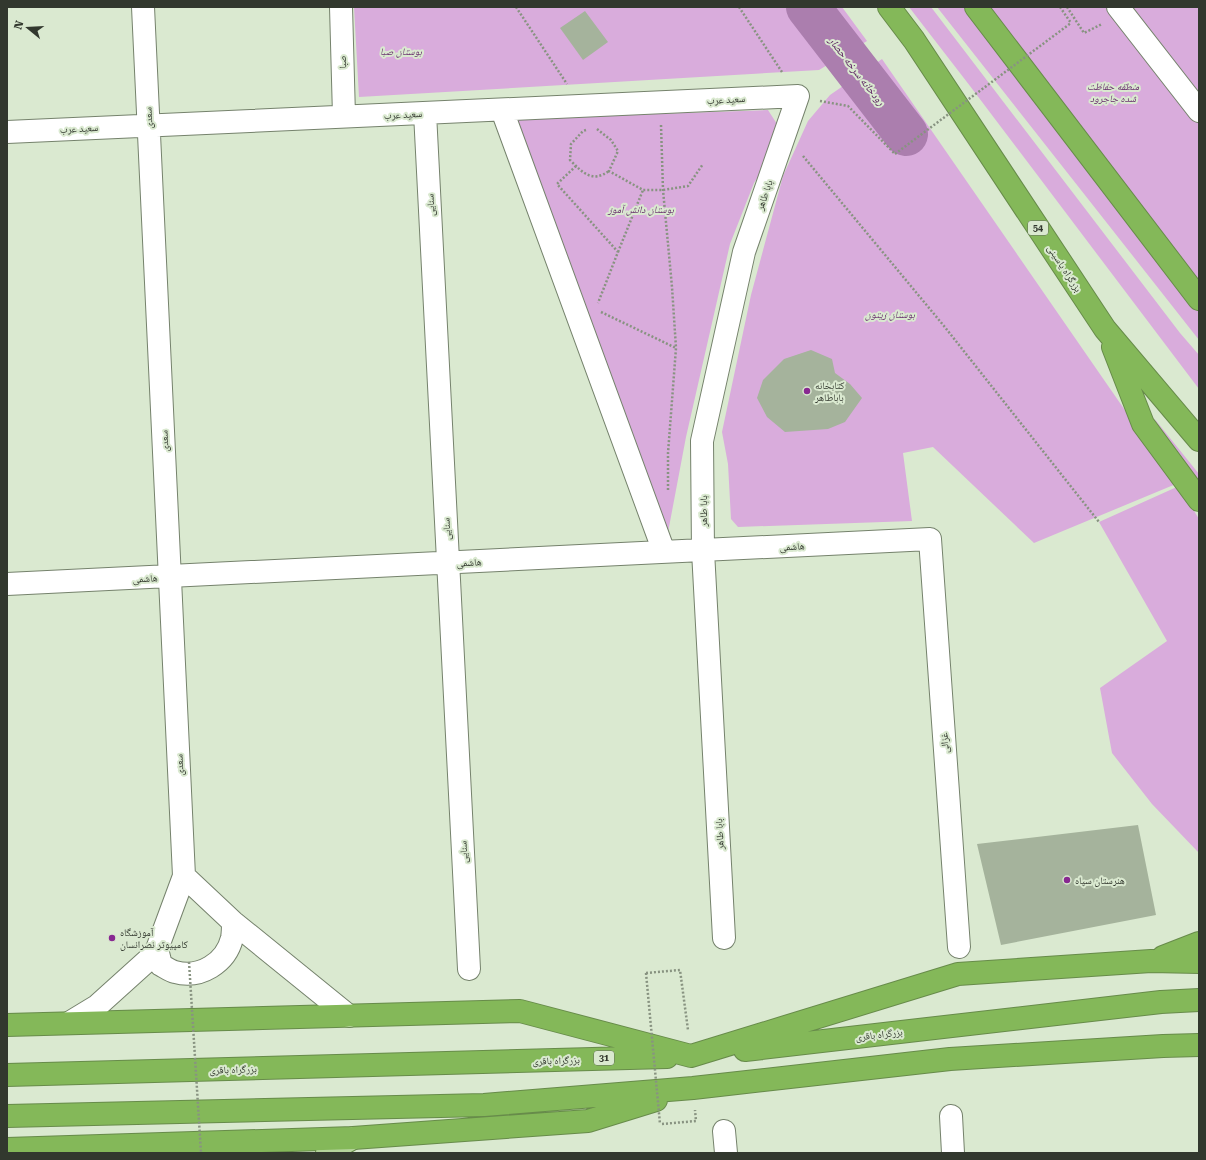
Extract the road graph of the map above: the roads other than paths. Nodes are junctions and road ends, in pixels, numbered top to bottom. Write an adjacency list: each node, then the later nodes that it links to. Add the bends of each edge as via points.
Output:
1 (143, 7): 11 (street, سعدی)
2 (341, 7): 10 (street, صبا)
3 (889, 7): 14 (highway, بزرگراه یاسینی / 54, via 914,40)
4 (976, 7): 13 (highway)
5 (1118, 7): 8 (street)
6 (798, 96): 7 (street, سعید عرب); 18 (street, بابا طاهر, via 744,252 702,441)
7 (502, 110): 9 (street, سعید عرب); 19 (street)
8 (1199, 111)
9 (425, 113): 10 (street, سعید عرب); 20 (street, سنایی)
10 (344, 116): 11 (street, سعید عرب)
11 (149, 125): 12 (street, سعید عرب); 21 (street, سعدی)
12 (7, 132)
13 (1199, 299)
14 (1105, 329): 15 (highway, بزرگراه یاسینی / 54); 16 (highway, via 1144,424)
15 (1199, 440)
16 (1199, 500)
17 (930, 539): 18 (street, هاشمی); 27 (street, غزالی)
18 (703, 551): 19 (street, هاشمی); 25 (street, بابا طاهر)
19 (664, 552): 20 (street, هاشمی)
20 (448, 563): 21 (street, هاشمی); 31 (street, سنایی)
21 (170, 576): 22 (street, هاشمی); 23 (street, سعدی)
22 (7, 584)
23 (184, 876): 24 (street); 28 (street)
24 (233, 922): 28 (street, via 232,937 227,951 217,963 204,971 189,974 174,972 161,965); 33 (street)
25 (724, 938)
26 (1199, 943): 29 (highway)
27 (959, 947)
28 (157, 949): 34 (street, via 97,1006)
29 (1151, 961): 30 (highway); 37 (highway, via 958,974)
30 (1199, 962)
31 (469, 968)
32 (1199, 1000): 37 (highway, بزرگراه باقری / 31, via 1161,1002)
33 (349, 1016): 34 (highway); 37 (highway, via 520,1011)
34 (69, 1023): 35 (highway)
35 (7, 1025)
36 (1199, 1045): 39 (highway, via 950,1059)
37 (691, 1056): 38 (highway, بزرگراه باقری / 31)
38 (7, 1075)
39 (693, 1088): 40 (highway, via 484,1105); 43 (highway, via 588,1121)
40 (7, 1116)
41 (951, 1116): 50 (street)
42 (724, 1131): 49 (street)
43 (353, 1138): 45 (highway); 48 (main road)
44 (7, 1149): 45 (highway)
45 (53, 1150)
46 (197, 1153): 47 (main road)
47 (208, 1153)
48 (327, 1153)
49 (726, 1153)
50 (953, 1153)

